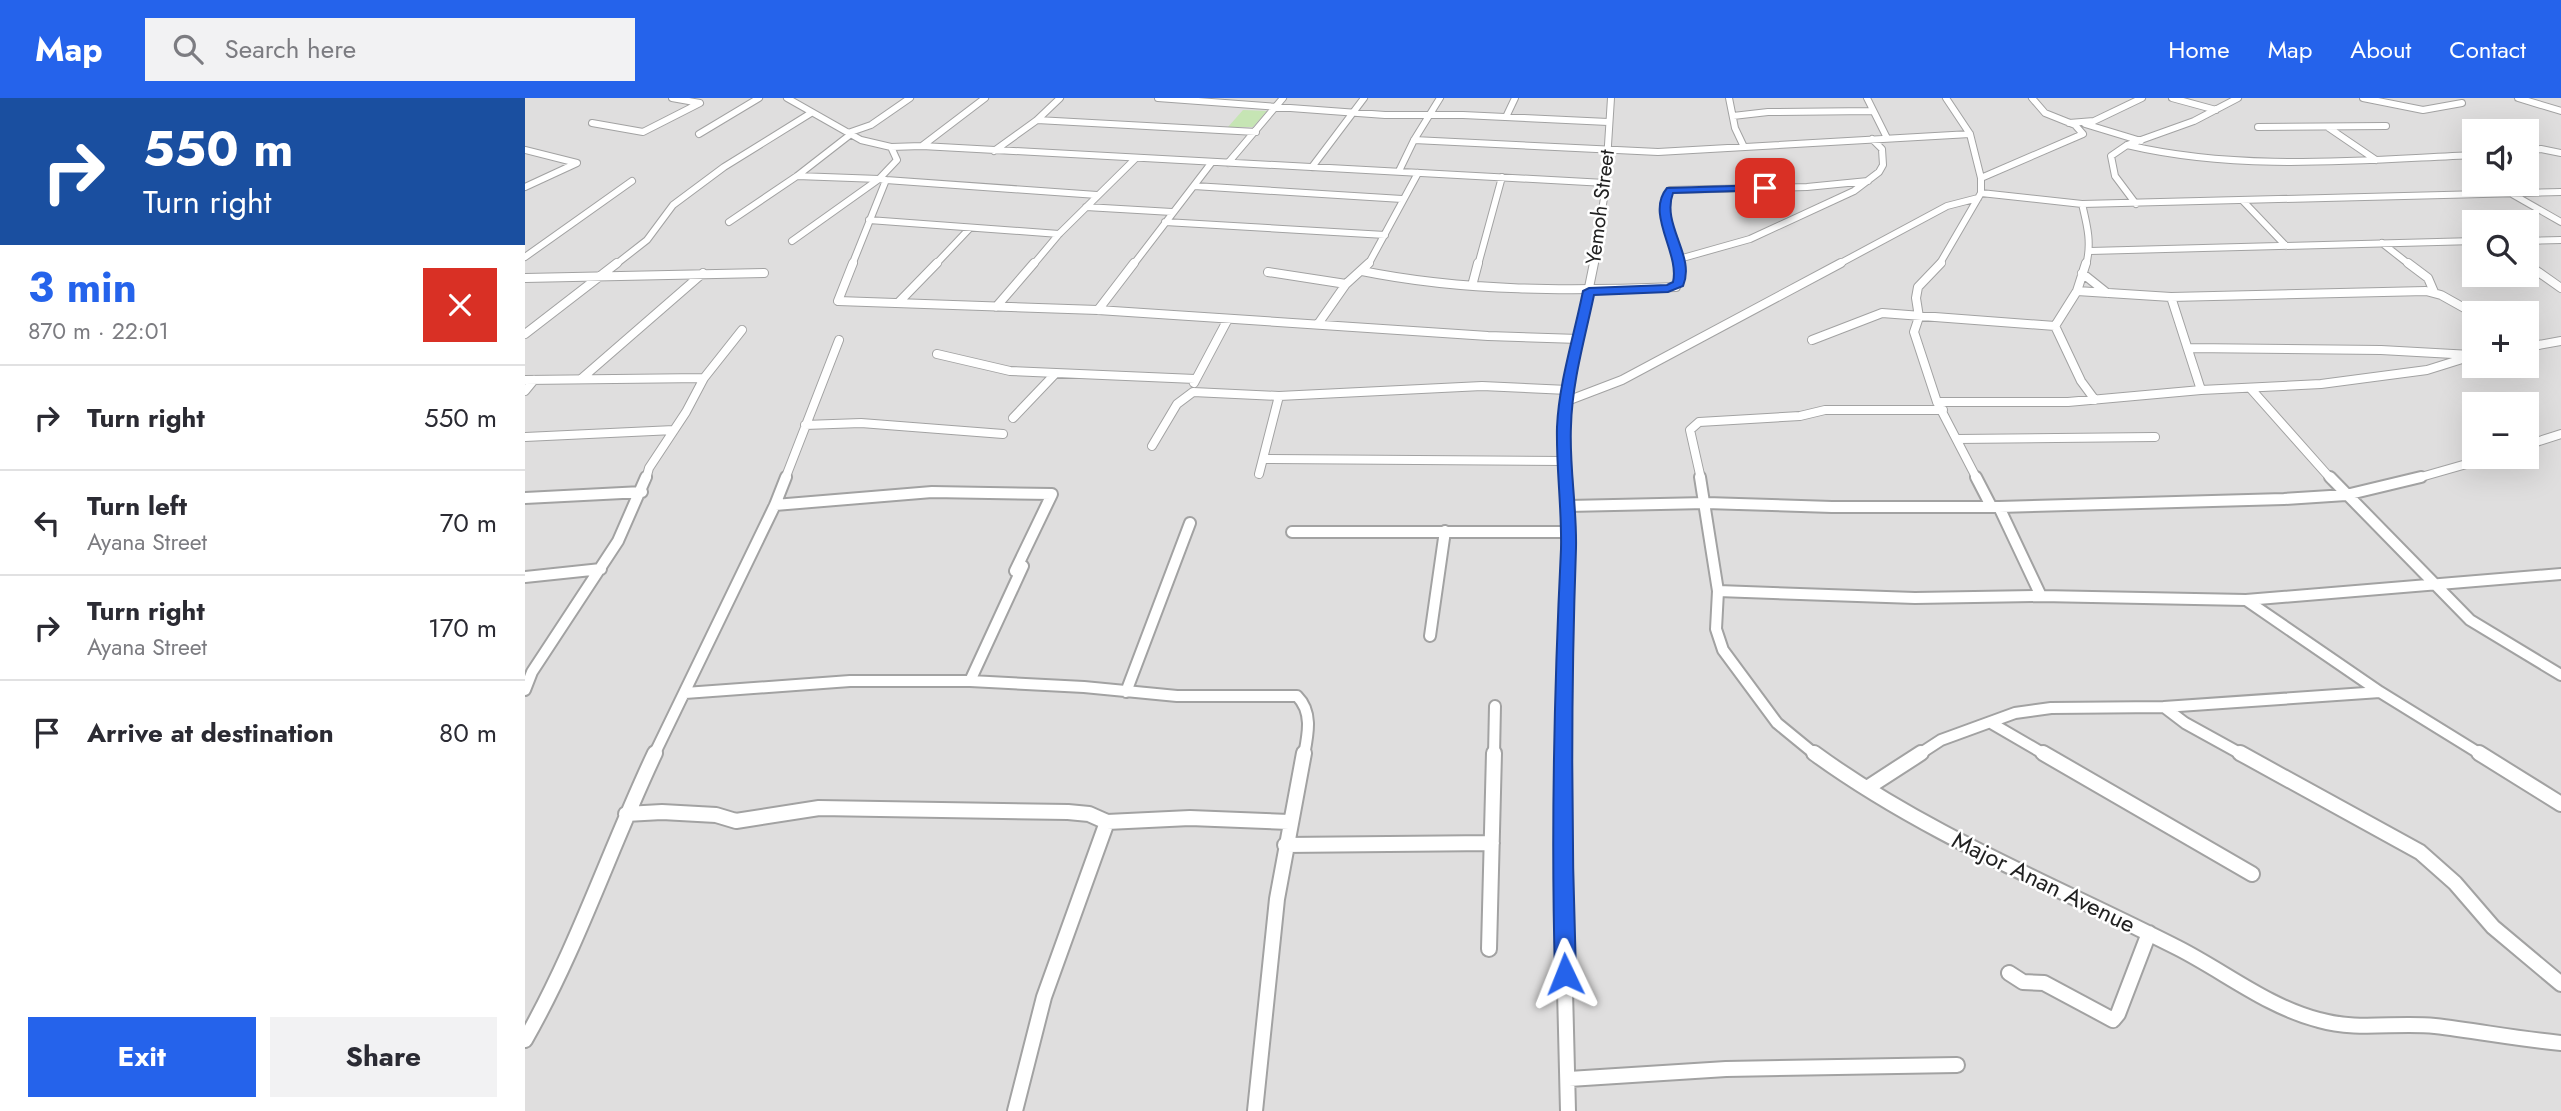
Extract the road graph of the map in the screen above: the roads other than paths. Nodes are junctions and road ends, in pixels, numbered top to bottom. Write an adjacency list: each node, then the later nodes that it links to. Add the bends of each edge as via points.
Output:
1 (672, 98): 34 (street, via 700,103 643,132)
2 (759, 98): 42 (street)
3 (787, 98): 27 (street)
4 (911, 98): 41 (street, via 871,125)
5 (985, 98): 49 (street)
6 (1060, 98): 32 (street)
7 (1158, 98): 23 (street)
8 (1283, 98): 23 (street)
9 (1364, 98): 28 (street)
10 (1440, 98): 29 (street)
11 (1515, 98): 31 (street)
12 (1611, 98): 33 (street, Yemoh Street)
13 (1729, 98): 30 (street)
14 (1867, 98): 25 (street)
15 (1946, 98): 43 (street)
16 (2032, 98): 36 (street, via 2045,113)
17 (2142, 98): 35 (street, via 2094,121)
18 (2172, 98): 24 (street)
19 (2238, 98): 24 (street)
20 (2363, 98): 22 (street, via 2426,111)
21 (2518, 98): 26 (street)
22 (2462, 103)
23 (1277, 105): 28 (street); 40 (street)
24 (2217, 110): 47 (street)
25 (1874, 111): 30 (street); 44 (street)
26 (2561, 111)
27 (811, 113): 41 (street); 110 (street, via 673,205 655,233)
28 (1353, 113): 29 (street); 62 (street)
29 (1430, 115): 31 (street); 46 (street)
30 (1734, 116): 51 (street)
31 (1506, 117): 33 (street)
32 (1037, 120): 40 (street); 53 (street)
33 (1608, 122): 55 (street, Yemoh Street)
34 (592, 123)
35 (2079, 123): 36 (street); 47 (street)
36 (2069, 124): 67 (street, via 2083,134)
37 (2386, 126): 39 (street)
38 (2258, 127): 39 (street)
39 (2329, 128): 59 (street)
40 (1256, 132): 61 (street)
41 (849, 133): 50 (street); 65 (street)
42 (698, 134)
43 (1970, 134): 44 (street); 67 (street)
44 (1887, 138): 45 (street)
45 (1872, 139): 51 (street); 70 (street, via 1882,149 1884,165)
46 (1414, 140): 55 (street); 63 (street)
47 (2141, 141): 48 (street)
48 (2127, 145): 59 (street, via 2212,160); 83 (street, via 2111,156 2110,165)
49 (922, 146): 50 (street); 53 (street)
50 (891, 147): 68 (street, via 897,160)
51 (1744, 147): 55 (street)
52 (525, 150): 73 (street, via 577,162)
53 (994, 150): 58 (street)
54 (2539, 150): 56 (street)
55 (1608, 151): 71 (street, Yemoh Street)
56 (2561, 153)
57 (2462, 156): 59 (street)
58 (1135, 159): 60 (street); 76 (street)
59 (2376, 160)
60 (1212, 162): 61 (street); 72 (street)
61 (1228, 163): 62 (street)
62 (1312, 167): 63 (street)
63 (1399, 171): 64 (street)
64 (1418, 173): 66 (street); 80 (street)
65 (797, 176): 68 (street); 87 (street)
66 (1502, 177): 71 (street); 112 (street)
67 (1981, 178): 78 (street)
68 (883, 179): 76 (street); 86 (street); 96 (street)
69 (632, 181): 99 (street)
70 (1868, 181): 103 (street, via 1809,214 1750,239); 103 (street, via 1670,191 1665,211)
71 (1605, 183): 115 (street, Yemoh Street)
72 (1193, 186): 80 (street); 85 (street)
73 (525, 187)
74 (2561, 192): 75 (street)
75 (2539, 193)
76 (1097, 195): 84 (street)
77 (2462, 195): 81 (street)
78 (1980, 196): 82 (street); 124 (street, via 1943,261 1918,287); 151 (street, via 1947,206 1622,380)
79 (2516, 196): 89 (street)
80 (1402, 199): 92 (street)
81 (2243, 201): 83 (street); 100 (street)
82 (2082, 204): 83 (street); 101 (street)
83 (2136, 204)
84 (1086, 207): 85 (street); 91 (street)
85 (1173, 212): 88 (street)
86 (869, 220): 90 (street); 120 (street, via 838,301)
87 (729, 222)
88 (1165, 222): 92 (street); 123 (street)
89 (2561, 222)
90 (970, 228): 91 (street); 120 (street)
91 (1059, 234): 121 (street)
92 (1385, 235): 104 (street)
93 (2561, 240): 95 (street)
94 (2462, 241): 97 (street)
95 (2539, 241)
96 (792, 242)
97 (2382, 243): 100 (street); 117 (street, via 2428,278)
98 (525, 244): 99 (street)
99 (544, 244): 102 (street)
100 (2286, 246): 101 (street)
101 (2090, 251): 109 (street)
102 (525, 257)
103 (1679, 259): 115 (street, via 1676,287)
104 (1362, 271): 112 (street, via 1397,278); 113 (street)
105 (1268, 272): 113 (street)
106 (2539, 272): 114 (street)
107 (703, 273): 108 (street); 110 (street); 143 (street)
108 (764, 273)
109 (2082, 273): 116 (street); 118 (street)
110 (604, 275): 111 (street); 128 (street)
111 (525, 278)
112 (1473, 282): 115 (street)
113 (1346, 284): 126 (street)
114 (2561, 288)
115 (1589, 291): 132 (street, Yemoh Street)
116 (2077, 291): 118 (street); 129 (street)
117 (2434, 292): 119 (street); 122 (street)
118 (2107, 293): 119 (street)
119 (2171, 297): 137 (street)
120 (899, 302): 121 (street)
121 (996, 307): 123 (street)
122 (2462, 307)
123 (1098, 310): 125 (street)
124 (1919, 317): 129 (street); 134 (street, via 1871,315); 153 (street, via 1915,340)
125 (1228, 319): 126 (street); 144 (street)
126 (1318, 324): 132 (street)
127 (525, 325): 128 (street)
128 (537, 325): 131 (street)
129 (2055, 326): 152 (street, via 2081,382)
130 (742, 330): 142 (street)
131 (525, 334)
132 (1579, 339): 151 (street, Yemoh Street)
133 (839, 340): 155 (street)
134 (1812, 340)
135 (2561, 341): 136 (street)
136 (2539, 345)
137 (2188, 348): 139 (street); 147 (street)
138 (937, 354): 141 (street, via 1010,372)
139 (2462, 354)
140 (2462, 360): 146 (street, via 2392,376)
141 (1055, 374): 144 (street); 154 (street)
142 (704, 378): 143 (street); 156 (street)
143 (581, 379): 145 (street)
144 (1195, 379): 149 (street)
145 (530, 380): 148 (street)
146 (2252, 389): 147 (street); 169 (street)
147 (2201, 390): 152 (street)
148 (525, 391)
149 (1193, 392): 150 (street); 163 (street, via 1173,409)
150 (1279, 396): 151 (street, via 1482,386); 164 (street)
151 (1567, 396): 165 (street, Yemoh Street)
152 (2095, 400): 153 (street)
153 (1940, 406): 161 (street); 171 (street, Major Anan Avenue, via 1825,410 1800,416 1699,422 1690,430)
154 (1013, 418)
155 (805, 425): 158 (street, via 861,423); 172 (street)
156 (674, 430): 159 (street); 168 (street, via 649,468)
157 (2561, 434): 162 (street)
158 (1003, 435)
159 (525, 437)
160 (2155, 437): 161 (street)
161 (1957, 439): 174 (street)
162 (2539, 441)
163 (1152, 446)
164 (1263, 459): 165 (street); 167 (street)
165 (1564, 461): 173 (street, Yemoh Street)
166 (2462, 465): 169 (street)
167 (1259, 474)
168 (642, 492): 170 (street); 180 (street)
169 (2346, 495): 174 (street); 184 (street)
170 (525, 498)
171 (1706, 503): 173 (street); 174 (street); 185 (street, Major Anan Avenue)
172 (775, 505): 181 (street, via 932,492 1052,494); 195 (street)
173 (1568, 506): 178 (street, Yemoh Street)
174 (1995, 507): 186 (street)
175 (1189, 523): 193 (street)
176 (1445, 531): 177 (street); 178 (street); 188 (street)
177 (1292, 532)
178 (1569, 532): 214 (street, Yemoh Street, via 1562,869)
179 (1027, 557): 191 (street)
180 (601, 569): 183 (street); 189 (street)
181 (1015, 570)
182 (2561, 575): 184 (street)
183 (525, 577)
184 (2436, 586): 187 (street); 190 (street, via 2476,624)
185 (1718, 591): 186 (street); 199 (street, Major Anan Avenue, via 1716,629 1723,650 1762,706 1797,741)
186 (2041, 596): 187 (street)
187 (2246, 600): 194 (street)
188 (1430, 636)
189 (529, 672): 192 (street)
190 (2561, 674)
191 (970, 681): 193 (street); 195 (street, via 850,681)
192 (525, 690)
193 (1126, 692): 203 (street, via 1297,696 1308,712 1308,732)
194 (2380, 692): 197 (street); 200 (street)
195 (685, 693): 201 (street)
196 (1495, 706): 204 (street)
197 (2164, 707): 198 (street, via 2051,708 2015,713); 210 (street, via 2185,723 2420,852 2493,927)
198 (1991, 723): 199 (street, via 1941,740); 206 (street)
199 (1867, 788): 207 (street, Major Anan Avenue, via 1999,861)
200 (2561, 804)
201 (626, 814): 202 (street, via 716,815 736,821 819,808 975,808 1089,814); 211 (street, via 553,991)
202 (1107, 822): 203 (street, via 1189,818); 215 (street, via 1044,998)
203 (1289, 822): 205 (street)
204 (1492, 842): 205 (street); 208 (street)
205 (1285, 845): 216 (street)
206 (2252, 874)
207 (2149, 933): 209 (street, via 2113,1020 2044,983 2023,982); 212 (street, Major Anan Avenue, via 2288,1010 2321,1021 2367,1027 2433,1026)
208 (1489, 949)
209 (2009, 973)
210 (2561, 984)
211 (525, 1040)
212 (2561, 1043)
213 (1957, 1065): 214 (street, via 1726,1069)
214 (1569, 1079): 217 (street, Yemoh Street)
215 (1015, 1111)
216 (1255, 1111)
217 (1568, 1111)

